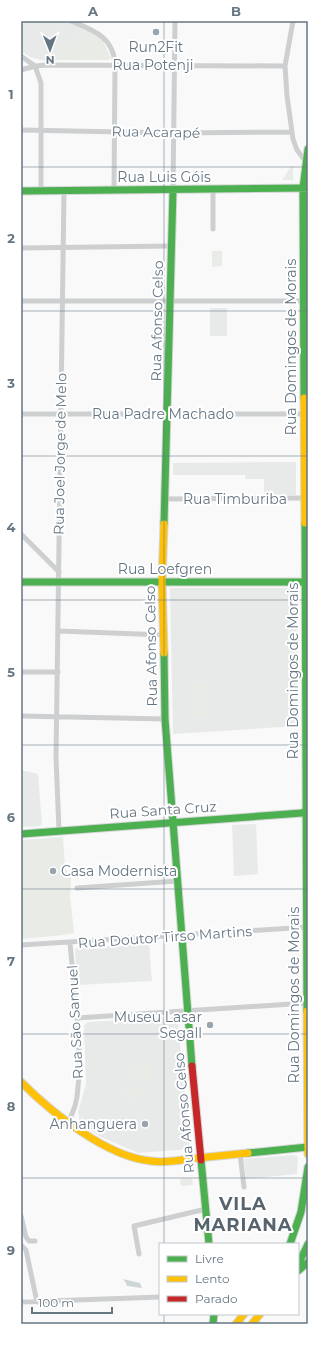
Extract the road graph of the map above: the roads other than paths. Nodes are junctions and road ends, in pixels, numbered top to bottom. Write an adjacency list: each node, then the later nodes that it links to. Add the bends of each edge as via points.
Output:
1 (71, 21): 5 (street, via 96,31 105,38 114,55)
2 (175, 21): 6 (street, Rua Afonso Celso)
3 (293, 21): 8 (street)
4 (21, 56): 7 (street)
5 (115, 65): 6 (street, Rua Potenji); 7 (street, Rua Potenji); 12 (street)
6 (174, 65): 8 (street, Rua Potenji); 14 (street, Rua Afonso Celso)
7 (35, 66): 9 (street, Rua Potenji); 11 (street, via 41,83)
8 (285, 66): 13 (street)
9 (21, 70)
10 (21, 130): 11 (street, Rua Acarapé)
11 (42, 131): 12 (street, Rua Acarapé); 22 (street)
12 (115, 132): 14 (street, Rua Acarapé); 19 (street)
13 (292, 132): 14 (street, Rua Acarapé); 16 (street, via 295,145)
14 (173, 133): 20 (street, Rua Afonso Celso)
15 (308, 150): 16 (street, Rua Domingos de Morais)
16 (307, 163): 17 (street, Rua Domingos de Morais)
17 (306, 188): 18 (street, Rua Luis Góis); 31 (street, Rua Domingos de Morais)
18 (213, 189): 20 (street, Rua Luis Góis); 24 (street)
19 (114, 190): 20 (street, Rua Luis Góis); 23 (street, Rua Luis Góis)
20 (173, 190): 25 (street, Rua Afonso Celso)
21 (21, 191): 22 (street, Rua Luis Góis)
22 (41, 191): 23 (street, Rua Luis Góis)
23 (64, 191): 26 (street, Rua Joel Jorge de Melo)
24 (213, 229)
25 (172, 246): 26 (street); 30 (street, Rua Afonso Celso)
26 (63, 247): 27 (street); 29 (street, Rua Joel Jorge de Melo)
27 (21, 248)
28 (21, 301): 29 (street)
29 (62, 301): 30 (street); 33 (street, Rua Joel Jorge de Melo)
30 (171, 301): 31 (street); 34 (street, Rua Afonso Celso)
31 (306, 301): 35 (street, Rua Domingos de Morais)
32 (21, 414): 33 (street, Rua Padre Machado)
33 (60, 414): 34 (street, Rua Padre Machado); 39 (street, Rua Joel Jorge de Melo)
34 (167, 414): 35 (street, Rua Padre Machado); 37 (street, Rua Afonso Celso)
35 (306, 414): 36 (street, Rua Domingos de Morais)
36 (305, 498): 37 (street, Rua Timburiba); 43 (street, Rua Domingos de Morais)
37 (165, 499): 42 (street, Rua Afonso Celso)
38 (21, 534): 39 (street)
39 (59, 572): 40 (street, Rua Joel Jorge de Melo)
40 (59, 581): 41 (street, Rua Loefgren); 42 (street, Rua Loefgren); 44 (street, Rua Joel Jorge de Melo)
41 (21, 582)
42 (162, 582): 43 (street, Rua Loefgren); 45 (street, Rua Afonso Celso)
43 (307, 582): 51 (street, Rua Domingos de Morais)
44 (58, 631): 45 (street); 47 (street, Rua Joel Jorge de Melo)
45 (164, 635): 50 (street, Rua Afonso Celso)
46 (21, 672): 47 (street)
47 (58, 672): 49 (street, Rua Joel Jorge de Melo)
48 (21, 716): 49 (street)
49 (57, 716): 50 (street); 53 (street, Rua Joel Jorge de Melo)
50 (165, 719): 52 (street, Rua Afonso Celso)
51 (307, 811): 52 (street, Rua Santa Cruz); 57 (street, Rua Domingos de Morais)
52 (172, 822): 53 (street, Rua Santa Cruz); 55 (street, Rua Afonso Celso)
53 (59, 831): 54 (street, Rua Santa Cruz)
54 (21, 834)
55 (178, 881): 56 (street); 58 (street, Rua Afonso Celso)
56 (77, 888)
57 (308, 928): 58 (street, Rua Doutor Tirso Martins); 61 (street, Rua Domingos de Morais)
58 (182, 936): 59 (street, Rua Doutor Tirso Martins); 62 (street, Rua Afonso Celso)
59 (70, 943): 60 (street, Rua Doutor Tirso Martins); 63 (street, Rua São Samuel)
60 (21, 945)
61 (307, 1003): 62 (street); 66 (street, Rua Domingos de Morais)
62 (188, 1010): 63 (street); 69 (street, Rua Afonso Celso)
63 (77, 1018): 65 (street, Rua São Samuel, via 80,1076 75,1106)
64 (21, 1082): 65 (street)
65 (68, 1124): 69 (street, via 131,1158 161,1162)
66 (308, 1147): 67 (street); 68 (street, Rua Domingos de Morais)
67 (240, 1153): 69 (street); 71 (street)
68 (308, 1154)
69 (200, 1158): 72 (street, Rua Afonso Celso)
70 (308, 1167): 73 (street)
71 (244, 1187)
72 (206, 1209): 76 (street, Rua Afonso Celso); 80 (street, via 134,1226)
73 (304, 1211): 77 (street)
74 (21, 1216): 75 (street, via 26,1237 29,1241)
75 (35, 1241)
76 (209, 1243)
77 (290, 1243)
78 (308, 1244): 82 (street)
79 (21, 1245): 86 (street, via 26,1250)
80 (139, 1254)
81 (308, 1262): 83 (street)
82 (299, 1263)
83 (299, 1270)
84 (159, 1297): 86 (street)
85 (21, 1302): 86 (street)
86 (37, 1302)
87 (243, 1315): 89 (street)
88 (259, 1315): 90 (street)
89 (236, 1324)
90 (252, 1324)

